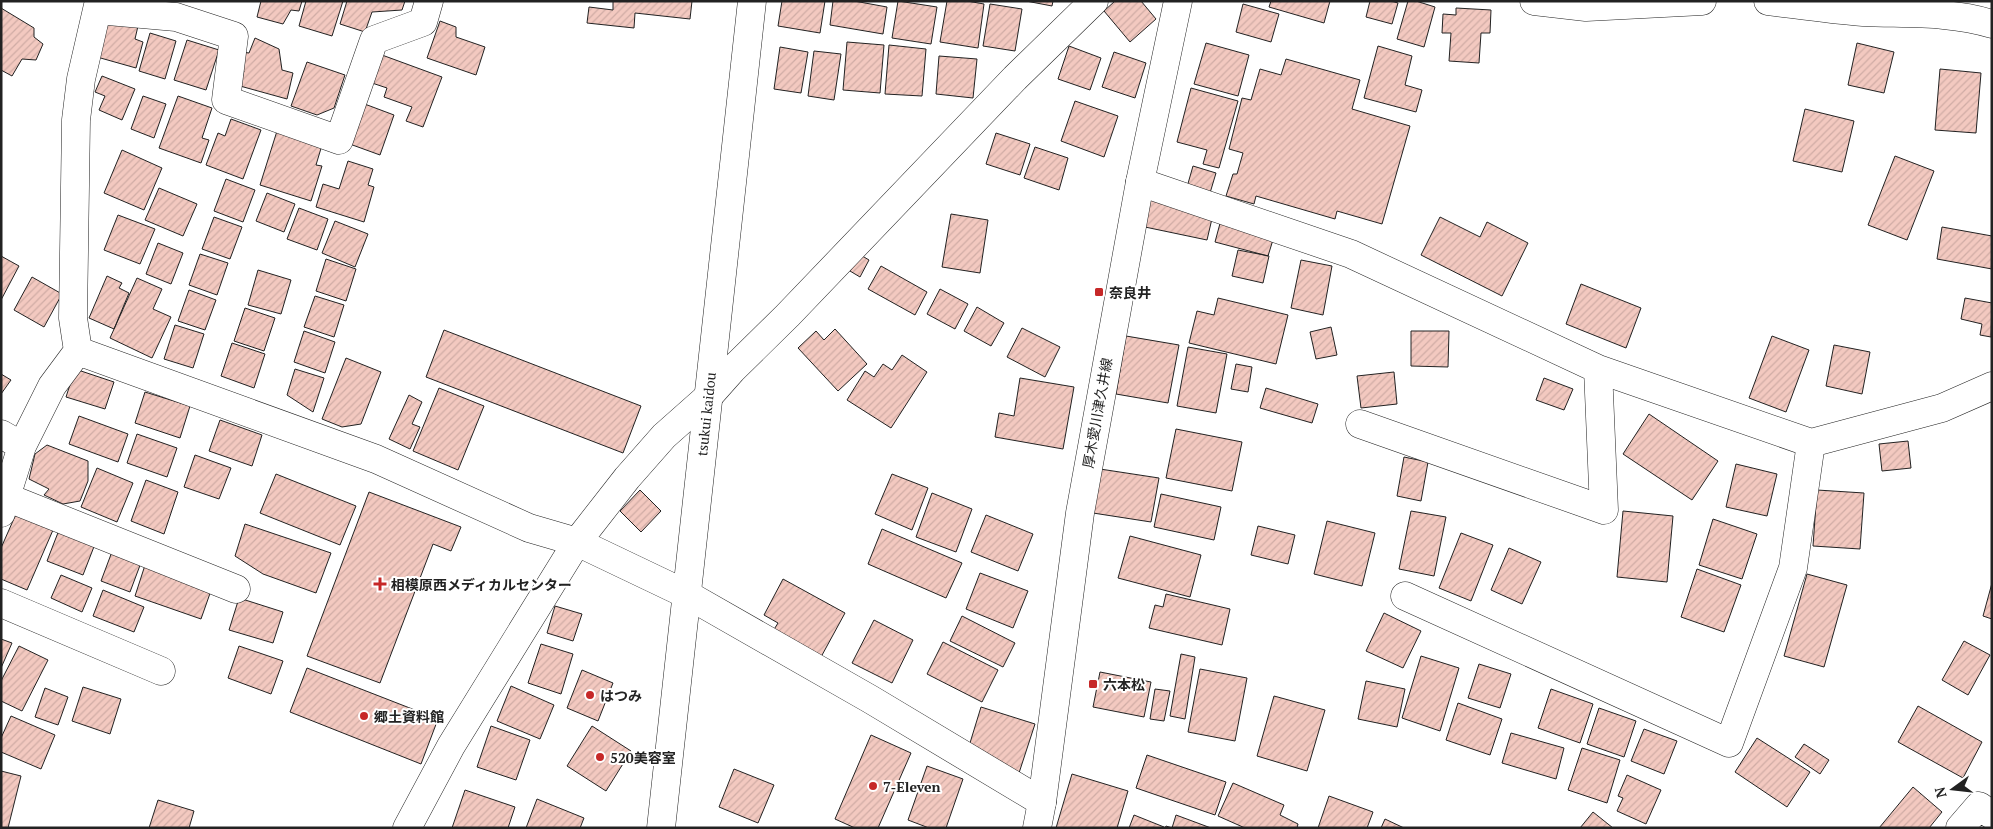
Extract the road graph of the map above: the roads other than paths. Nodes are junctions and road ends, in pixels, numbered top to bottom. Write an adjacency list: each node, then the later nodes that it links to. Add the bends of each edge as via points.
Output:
1 (429, 1): 8 (main road, via 422,22 374,40 339,140 226,100 234,36 176,17)
2 (752, 1): 15 (main road, tsukui kaidou)
3 (1094, 1): 15 (main road, via 1014,78)
4 (1178, 1): 11 (main road, 厚木愛川津久井線)
5 (1534, 1): 6 (main road, via 1586,7)
6 (1702, 1)
7 (1768, 1): 9 (main road, via 1862,12)
8 (98, 6): 12 (main road, via 81,79 76,120 73,318)
9 (1919, 7): 10 (main road)
10 (1987, 16)
11 (1140, 182): 13 (main road, via 1351,254); 26 (main road, 厚木愛川津久井線, via 1080,513)
12 (78, 351): 17 (main road); 20 (main road, via 376,459 529,528)
13 (1598, 369): 16 (main road, via 1604,510); 18 (main road)
14 (1992, 386): 18 (main road, via 1942,408)
15 (708, 397): 20 (main road, via 645,456); 22 (main road, tsukui kaidou)
16 (1360, 424)
17 (12, 440): 19 (main road)
18 (1811, 443): 23 (main road, via 1793,568 1729,743)
19 (4, 505): 21 (main road)
20 (577, 542): 22 (main road); 28 (main road, via 451,746)
21 (236, 589)
22 (686, 594): 26 (main road, via 870,699); 29 (main road, tsukui kaidou)
23 (1405, 596)
24 (1, 603): 25 (main road)
25 (160, 671)
26 (1040, 815)
27 (1992, 815): 30 (main road, via 1979,806)
28 (407, 828)
29 (661, 828)
30 (1960, 828)

